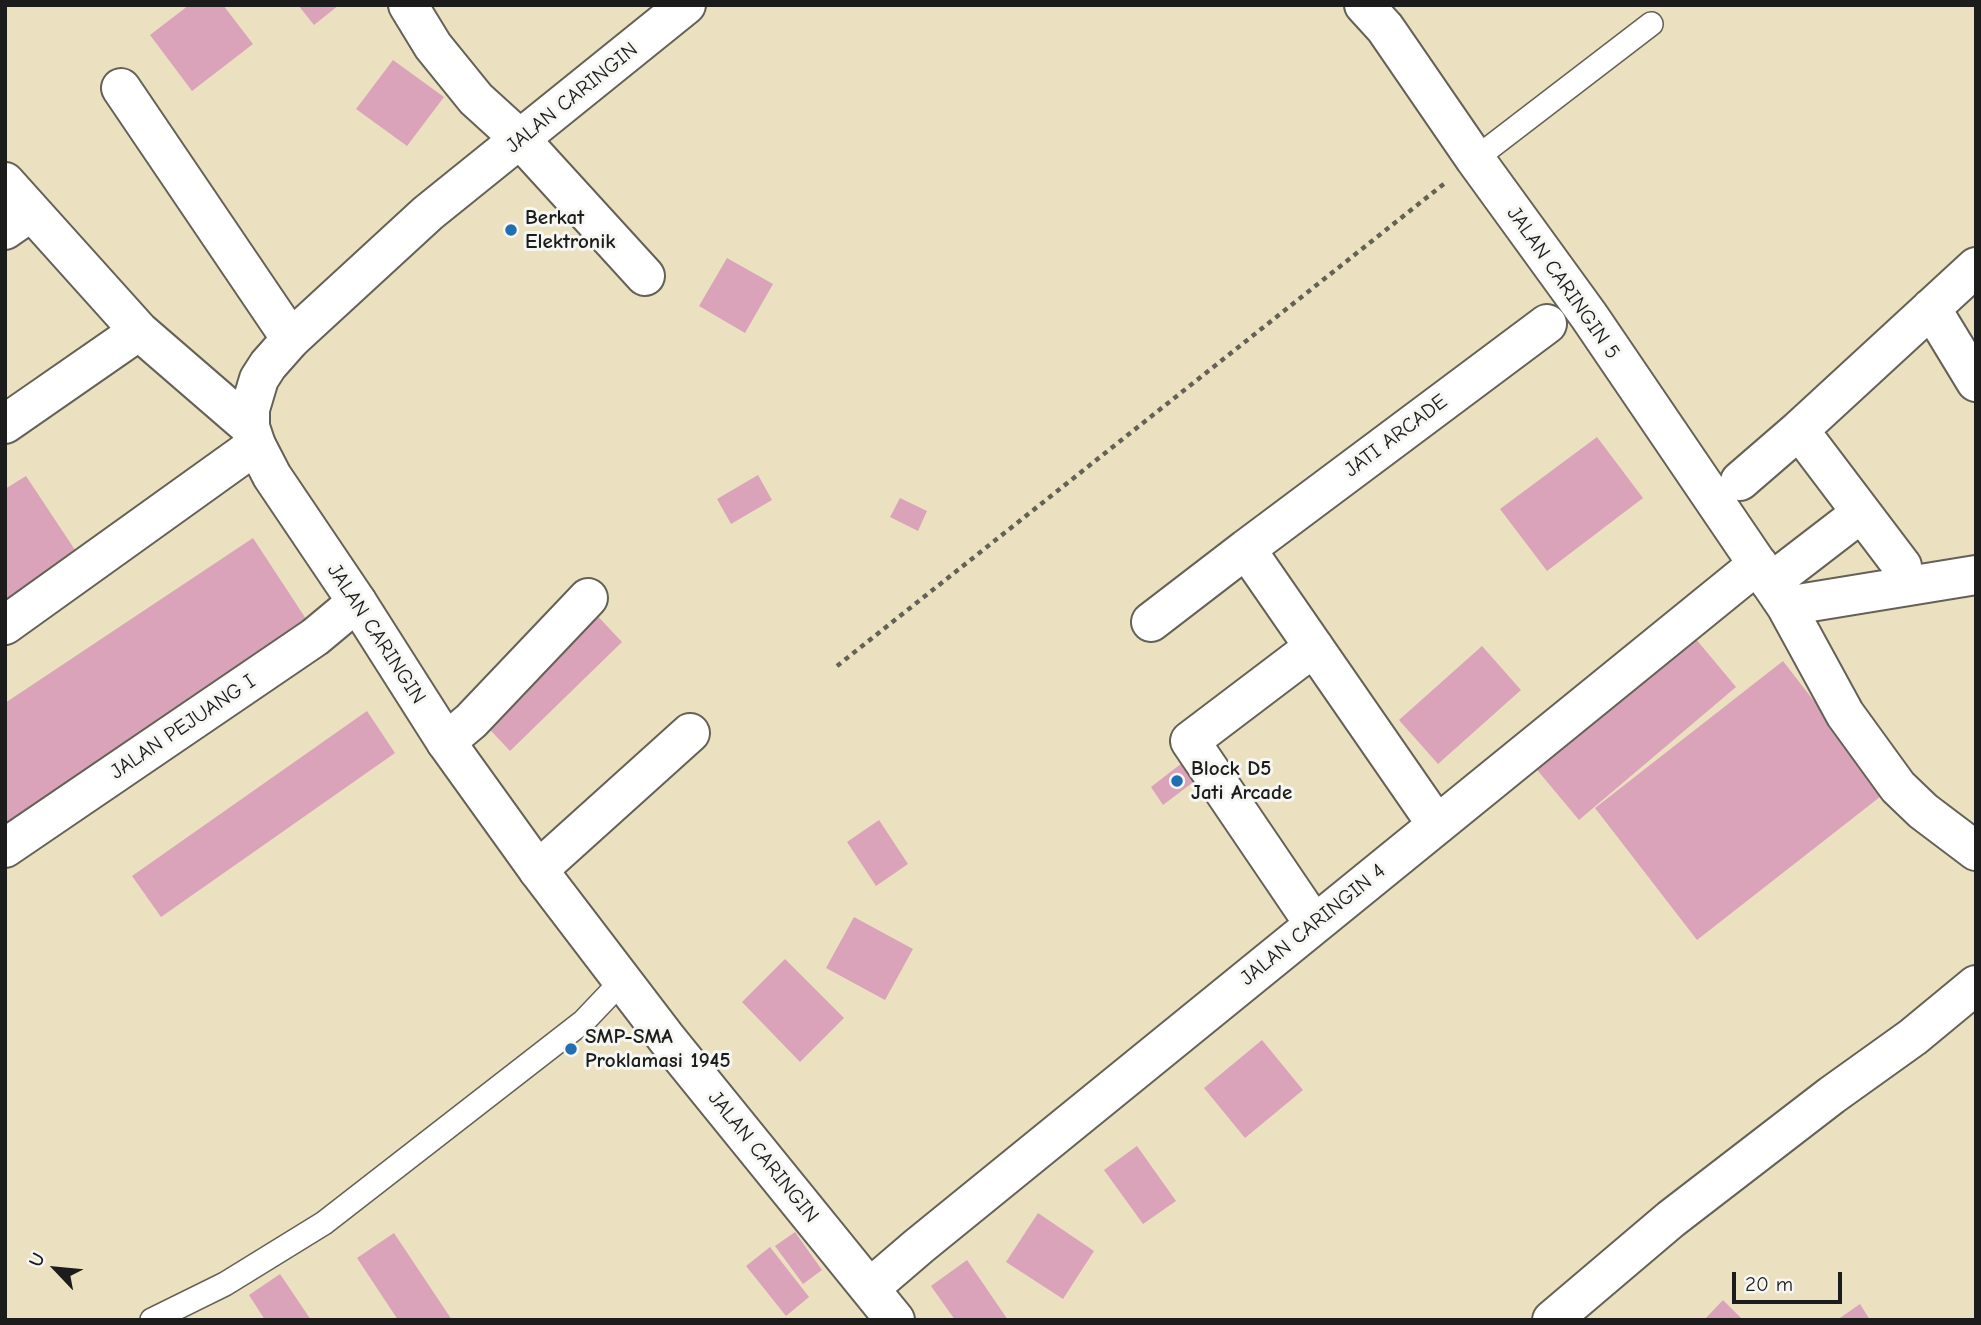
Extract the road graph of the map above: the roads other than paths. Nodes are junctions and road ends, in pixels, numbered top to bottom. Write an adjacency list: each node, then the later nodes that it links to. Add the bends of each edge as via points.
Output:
1 (408, 5): 6 (street, via 433,46 476,99)
2 (686, 5): 6 (street, JALAN CARINGIN)
3 (1364, 5): 7 (street, JALAN CARINGIN 5, via 1385,28)
4 (1651, 24): 7 (lane)
5 (121, 88): 15 (street)
6 (520, 139): 11 (street); 15 (street, JALAN CARINGIN, via 428,213)
7 (1475, 159): 25 (street, JALAN CARINGIN 5, via 1589,316)
8 (5, 181): 9 (street)
9 (18, 221): 14 (street)
10 (1976, 267): 12 (street)
11 (645, 276)
12 (1931, 308): 16 (street); 18 (street)
13 (1547, 324): 22 (street, JATI ARCADE)
14 (139, 331): 17 (street); 19 (street)
15 (291, 340): 19 (street, JALAN CARINGIN, via 259,379 250,409)
16 (1976, 382)
17 (5, 424)
18 (1799, 430): 20 (street); 21 (street)
19 (253, 436): 27 (street, JALAN CARINGIN, via 272,476); 29 (street)
20 (1740, 481)
21 (1861, 513): 23 (street); 25 (street, JALAN CARINGIN 4)
22 (1246, 549): 28 (street, JATI ARCADE); 30 (street)
23 (1902, 566)
24 (1976, 575): 25 (street)
25 (1771, 584): 33 (street, JALAN CARINGIN 4); 35 (street, JALAN CARINGIN 5, via 1845,714 1898,787)
26 (588, 598): 32 (street)
27 (357, 603): 32 (street, JALAN CARINGIN); 34 (street, JALAN PEJUANG I, via 315,637)
28 (1151, 622)
29 (5, 625)
30 (1314, 647): 33 (street); 37 (street, via 1190,741)
31 (690, 733): 36 (street)
32 (446, 742): 36 (street, JALAN CARINGIN)
33 (1437, 825): 40 (street, JALAN CARINGIN 4)
34 (5, 848)
35 (1976, 850)
36 (538, 870): 38 (street, JALAN CARINGIN)
37 (1308, 915)
38 (622, 981): 40 (street, JALAN CARINGIN); 41 (lane, via 584,1021 324,1223 225,1284)
39 (1976, 985): 43 (street, via 1671,1219)
40 (870, 1288): 42 (street, JALAN CARINGIN)
41 (152, 1320)
42 (895, 1320)
43 (1552, 1320)

